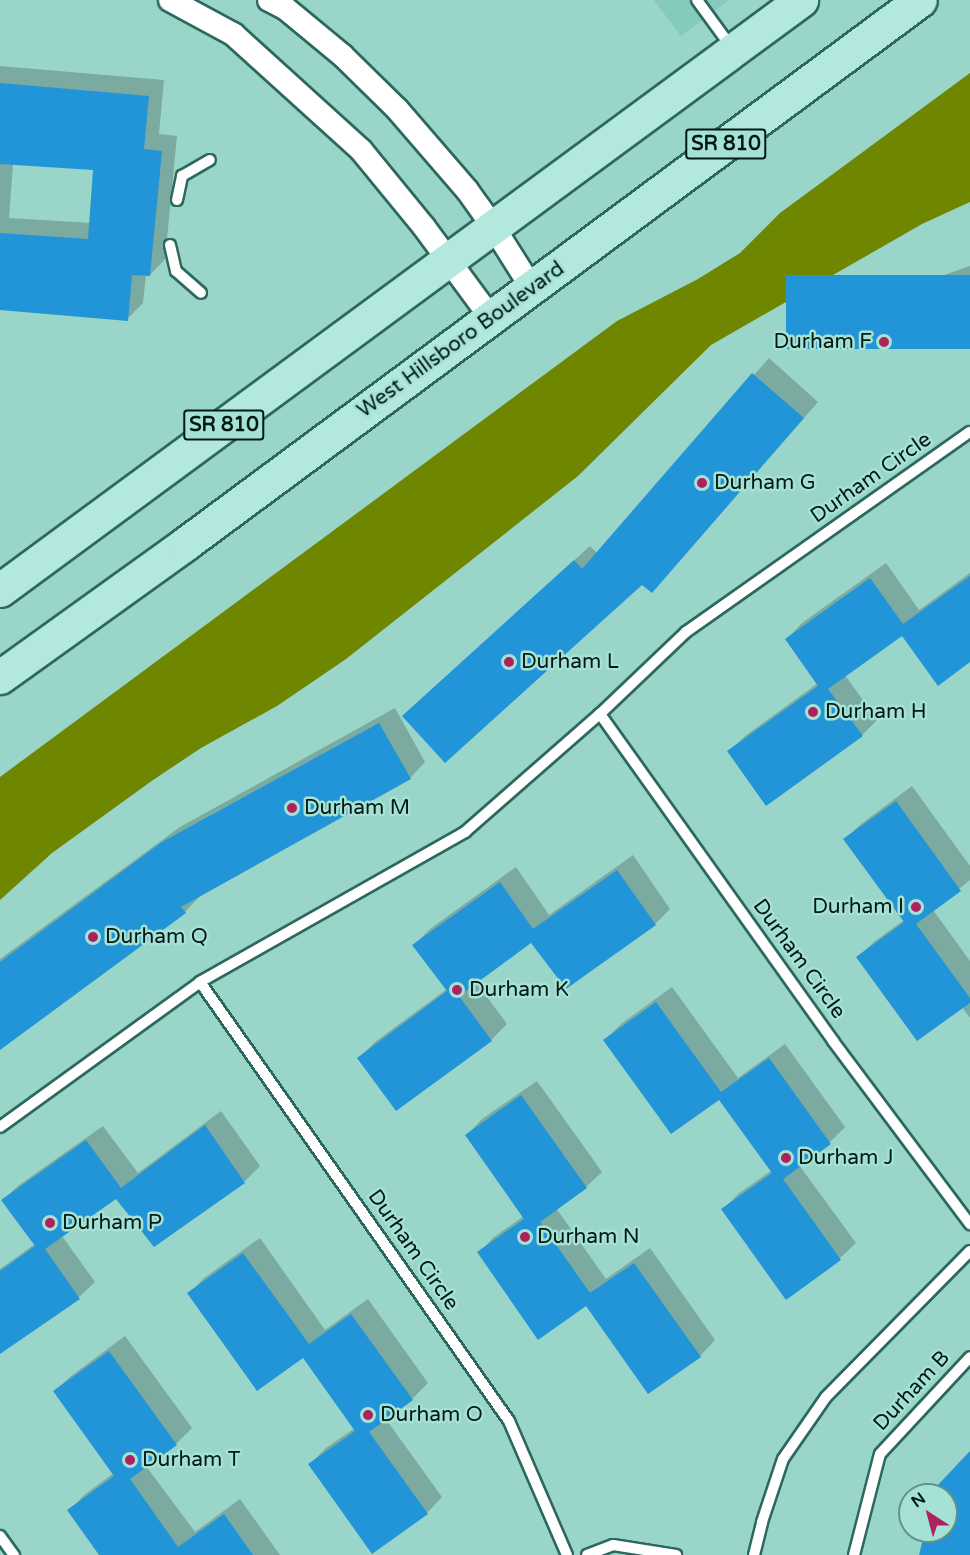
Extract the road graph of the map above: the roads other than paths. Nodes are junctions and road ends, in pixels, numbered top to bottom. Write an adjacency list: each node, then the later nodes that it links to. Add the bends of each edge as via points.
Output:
1 (170, 0): 11 (street, via 233,34 303,95 361,150)
2 (269, 0): 9 (street, via 285,8 343,56 397,109)
3 (697, 0): 6 (lane)
4 (801, 0): 6 (main road, SR 810)
5 (920, 0): 12 (main road, West Hillsboro Boulevard / SR 810)
6 (734, 50): 9 (main road, SR 810)
7 (210, 160): 8 (lane, via 182,176)
8 (177, 200)
9 (494, 228): 11 (main road, SR 810); 12 (street)
10 (170, 245): 13 (lane, via 176,271)
11 (448, 261): 14 (street); 16 (main road, SR 810)
12 (531, 288): 14 (main road, West Hillsboro Boulevard / SR 810)
13 (201, 293)
14 (491, 318): 17 (main road, West Hillsboro Boulevard / SR 810)
15 (970, 432): 18 (lane, Durham Circle, via 686,632)
16 (0, 590)
17 (0, 677)
18 (600, 714): 19 (lane, Durham Circle, via 465,832); 21 (lane, Durham Circle, via 833,1041)
19 (200, 982): 20 (lane, Durham Circle); 26 (lane, Durham Circle, via 509,1421)
20 (0, 1127)
21 (970, 1224)
22 (970, 1251): 29 (lane, via 826,1397 783,1460)
23 (970, 1357): 30 (lane, Durham B, via 880,1454)
24 (0, 1536): 25 (lane)
25 (14, 1555)
26 (567, 1555)
27 (587, 1555): 28 (lane, via 613,1545)
28 (676, 1555)
29 (754, 1555)
30 (854, 1555)

